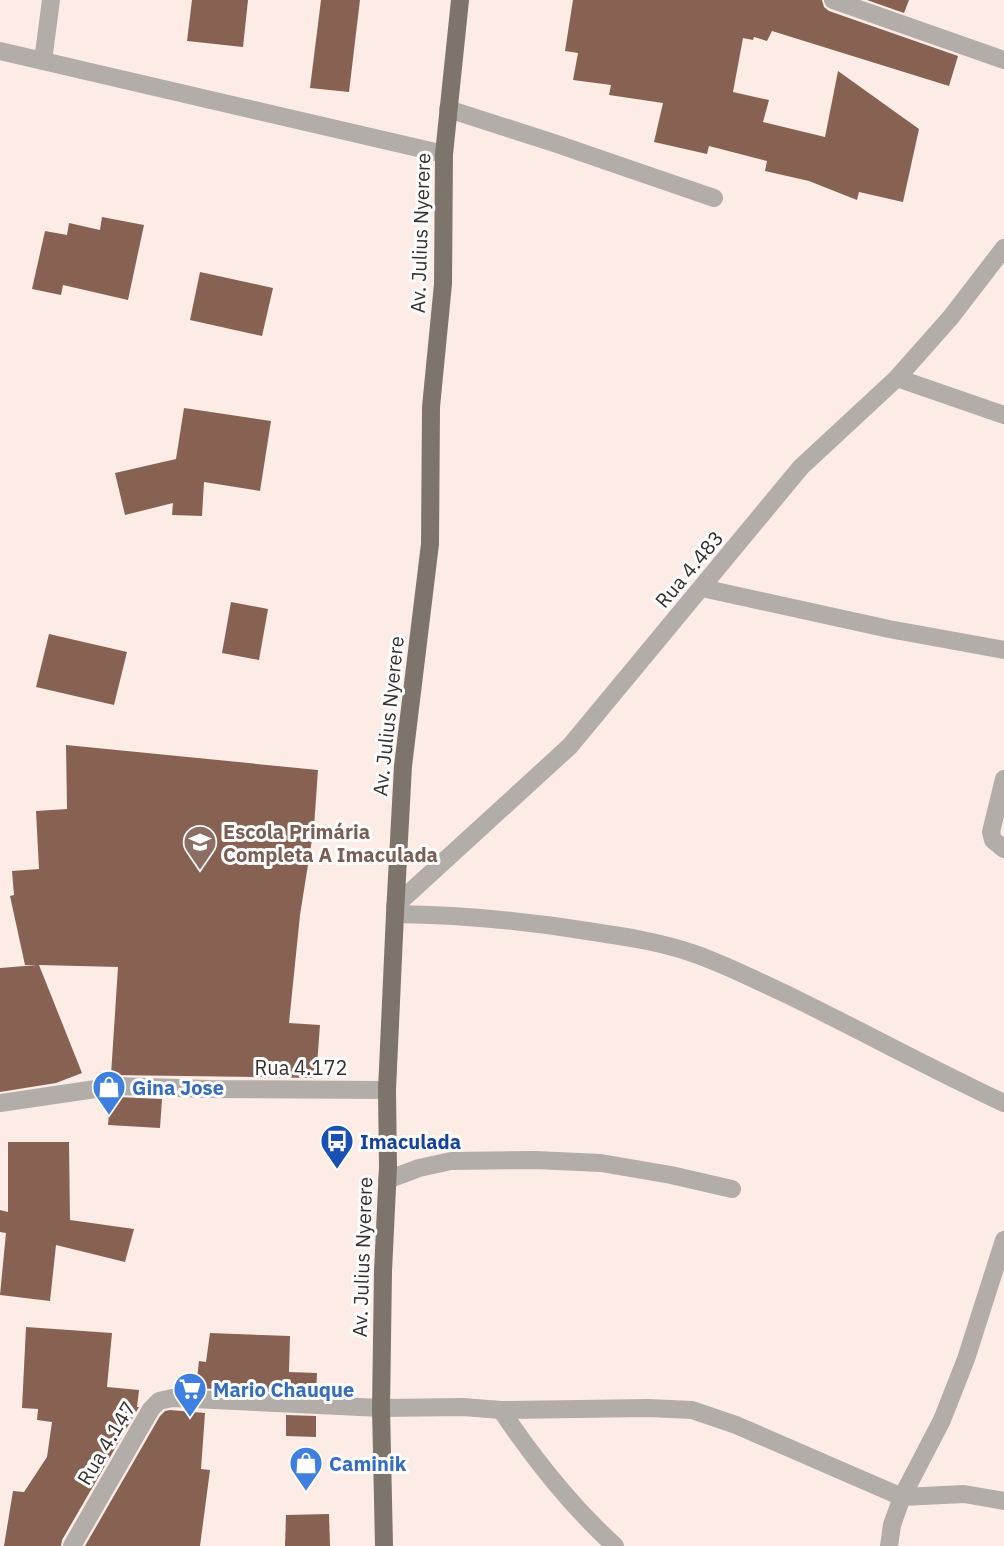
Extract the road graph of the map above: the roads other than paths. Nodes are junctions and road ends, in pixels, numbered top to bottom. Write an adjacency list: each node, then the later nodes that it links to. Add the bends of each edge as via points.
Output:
1 (51, 0): 6 (street)
2 (460, 0): 7 (main road, Av. Julius Nyerere)
3 (833, 0): 5 (street)
4 (0, 51): 6 (street)
5 (1004, 60)
6 (43, 61): 8 (street)
7 (448, 109): 8 (main road, Av. Julius Nyerere); 9 (street)
8 (444, 154): 17 (main road, Av. Julius Nyerere, via 443,284 431,407 430,544 403,766)
9 (714, 198)
10 (1004, 248): 11 (street, Rua 4.483)
11 (897, 378): 12 (street); 13 (street, Rua 4.483, via 801,467)
12 (1004, 415)
13 (702, 588): 14 (street); 17 (street, Rua 4.483, via 570,746)
14 (1004, 650)
15 (1004, 779): 16 (street, via 991,832 993,840)
16 (1004, 849)
17 (395, 910): 18 (main road, Av. Julius Nyerere); 20 (street, via 566,927 693,953 812,1007)
18 (387, 1090): 19 (street, Rua 4.172, via 116,1086); 21 (main road, Av. Julius Nyerere)
19 (0, 1103)
20 (1004, 1103)
21 (387, 1180): 22 (street, via 452,1161 535,1160 601,1163); 24 (main road, Av. Julius Nyerere)
22 (732, 1189)
23 (1004, 1240): 26 (street, via 942,1420)
24 (381, 1408): 25 (street); 28 (street, Rua 4.147, via 172,1398 159,1401); 29 (main road, Av. Julius Nyerere)
25 (501, 1410): 26 (street, via 692,1410); 30 (street, via 565,1496)
26 (902, 1497): 27 (street, via 964,1494); 31 (street)
27 (1004, 1501)
28 (72, 1546)
29 (384, 1546)
30 (615, 1546)
31 (889, 1546)

